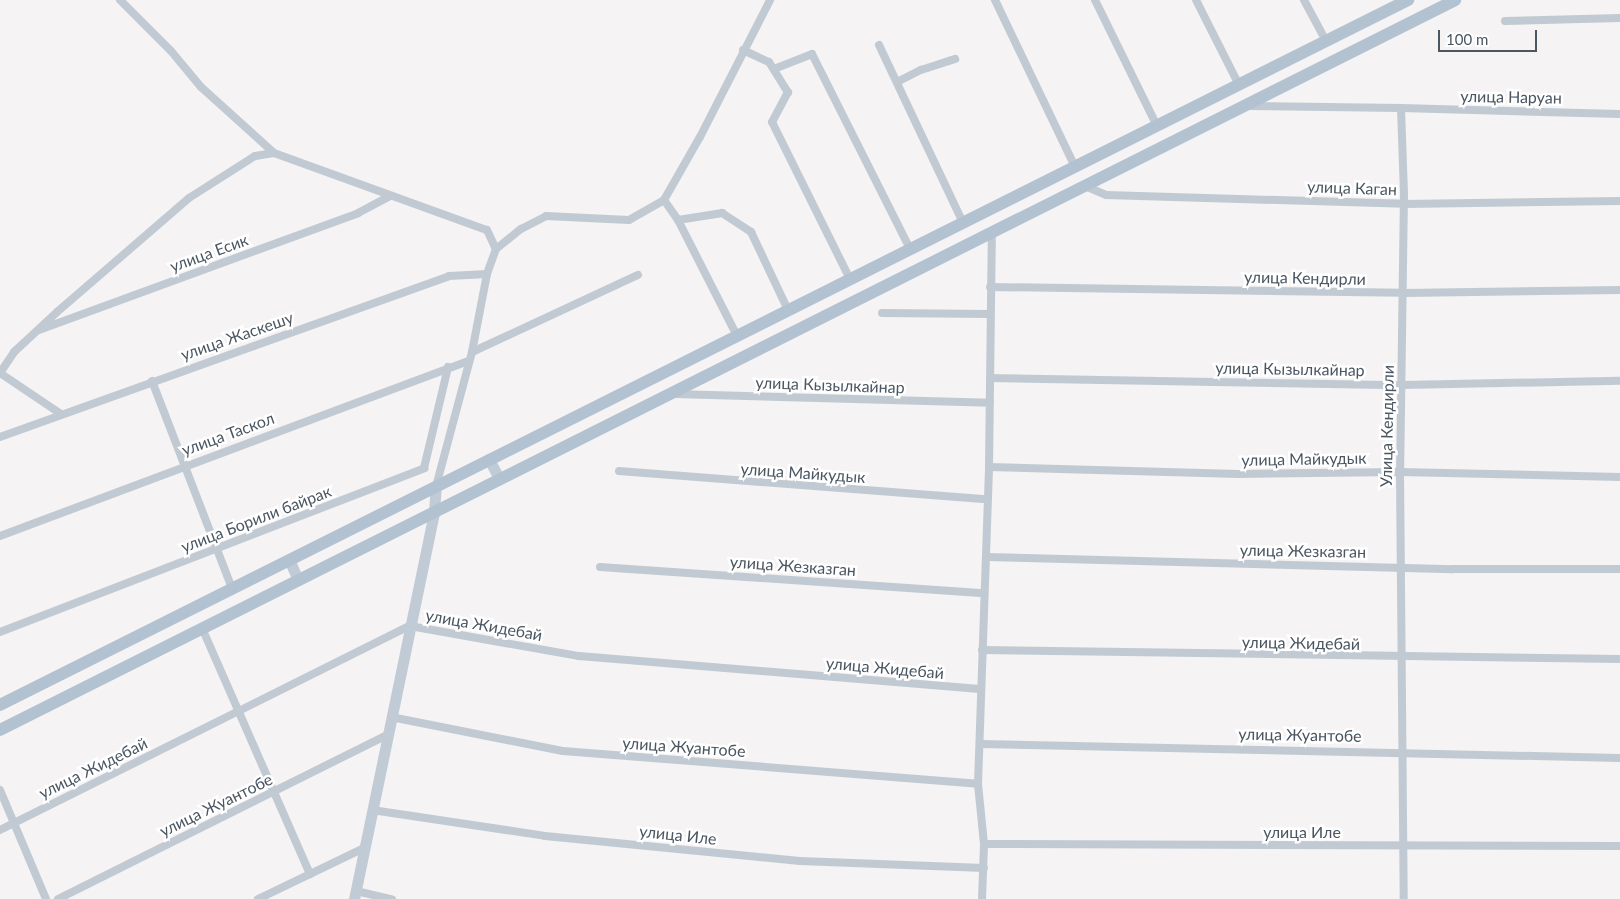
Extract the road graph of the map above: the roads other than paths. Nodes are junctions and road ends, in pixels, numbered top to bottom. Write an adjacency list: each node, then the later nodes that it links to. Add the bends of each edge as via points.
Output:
1 (120, 0): 22 (street, via 171,51 201,87)
2 (770, 0): 13 (street)
3 (995, 0): 23 (street)
4 (1094, 0): 21 (street)
5 (1196, 0): 17 (street)
6 (1304, 0): 11 (street)
7 (1455, 0): 18 (main road)
8 (1402, 1): 11 (main road)
9 (1620, 18): 10 (street)
10 (1506, 21)
11 (1326, 41): 17 (main road)
12 (879, 44): 16 (street)
13 (744, 50): 15 (street, via 769,62); 26 (street, via 700,138)
14 (955, 59): 16 (street)
15 (774, 70): 33 (street, via 812,54); 36 (street, via 788,92 772,122)
16 (897, 82): 30 (street)
17 (1239, 85): 21 (main road)
18 (1247, 106): 19 (street); 24 (main road)
19 (1401, 108): 20 (street, улица Наруан); 28 (street, Улица Кендирли)
20 (1620, 114)
21 (1157, 126): 23 (main road)
22 (274, 153): 25 (street); 43 (street, via 255,156 189,198)
23 (1075, 167): 30 (main road)
24 (1085, 186): 28 (street, улица Каган, via 1106,196); 31 (main road)
25 (390, 196): 32 (street, via 487,230); 43 (street, улица Есик, via 358,213)
26 (664, 200): 29 (street); 32 (street, via 629,220 546,216 520,229)
27 (1620, 200): 28 (street, улица Каган)
28 (1404, 204): 39 (street, Улица Кендирли)
29 (678, 220): 40 (street, via 722,213 751,232); 44 (street)
30 (963, 223): 33 (main road)
31 (992, 232): 37 (street); 53 (main road)
32 (496, 249): 34 (street)
33 (910, 249): 36 (main road)
34 (487, 274): 45 (street); 50 (street, улица Жаскешу, via 449,276)
35 (638, 275): 45 (street)
36 (850, 279): 40 (main road)
37 (991, 287): 39 (street, улица Кендирли); 42 (street)
38 (1620, 290): 39 (street, улица Кендирли)
39 (1403, 293): 52 (street, Улица Кендирли)
40 (788, 310): 44 (main road)
41 (882, 313): 42 (street)
42 (990, 314): 49 (street)
43 (36, 331): 48 (street, via 14,352)
44 (737, 336): 57 (main road)
45 (472, 352): 46 (street)
46 (468, 361): 47 (street, улица Таскол); 64 (street)
47 (448, 367): 58 (street, улица Таскол); 68 (street, улица Борили байрак, via 424,468)
48 (0, 373): 55 (street)
49 (990, 378): 52 (street, улица Кызылкайнар); 54 (street)
50 (152, 380): 55 (street, улица Жаскешу); 58 (street)
51 (1620, 381): 52 (street, улица Кызылкайнар)
52 (1402, 385): 61 (street, Улица Кендирли)
53 (670, 394): 54 (street, улица Кызылкайнар); 63 (main road)
54 (990, 403): 59 (street)
55 (61, 414): 56 (street, улица Жаскешу)
56 (0, 437)
57 (489, 459): 63 (street); 64 (main road)
58 (185, 465): 67 (street, улица Таскол); 68 (street)
59 (989, 467): 61 (street, улица Майкудык, via 1238,474); 65 (street)
60 (619, 471): 65 (street, улица Майкудык)
61 (1400, 472): 62 (street, улица Майкудык); 71 (street, Улица Кендирли)
62 (1620, 477)
63 (499, 479): 66 (main road)
64 (436, 486): 66 (street); 70 (main road)
65 (986, 500): 69 (street)
66 (434, 512): 74 (main road); 77 (street)
67 (0, 536)
68 (215, 550): 75 (street); 79 (street, улица Борили байрак)
69 (986, 557): 71 (street, улица Жезказган); 76 (street)
70 (289, 560): 74 (street); 75 (main road)
71 (1402, 566): 73 (street, улица Жезказган); 81 (street, Улица Кендирли)
72 (600, 567): 76 (street, улица Жезказган)
73 (1620, 569)
74 (298, 580): 78 (main road)
75 (232, 588): 84 (main road)
76 (984, 593): 80 (street)
77 (410, 626): 83 (street, улица Жидебай, via 579,656); 85 (street, улица Жидебай); 86 (street)
78 (202, 628): 85 (street); 87 (main road)
79 (0, 632)
80 (982, 650): 81 (street, улица Жидебай); 83 (street)
81 (1402, 658): 82 (street, улица Жидебай); 90 (street, Улица Кендирли)
82 (1620, 659)
83 (980, 689): 89 (street)
84 (1, 701)
85 (240, 711): 94 (street); 96 (street, улица Жидебай)
86 (391, 717): 88 (street); 92 (street, улица Жуантобе, via 563,752)
87 (0, 730)
88 (387, 735): 94 (street, улица Жуантобе); 95 (street)
89 (980, 744): 90 (street, улица Жуантобе); 92 (street)
90 (1402, 751): 91 (street, улица Жуантобе); 99 (street, Улица Кендирли)
91 (1620, 758)
92 (978, 784): 98 (street)
93 (0, 790): 96 (street)
94 (275, 791): 103 (street); 106 (street, улица Жуантобе)
95 (372, 810): 101 (street); 102 (street, улица Иле, via 545,836 790,860)
96 (14, 823): 97 (street, улица Жидебай); 105 (street)
97 (0, 830)
98 (984, 844): 99 (street, улица Иле); 102 (street)
99 (1405, 845): 100 (street, улица Иле); 110 (street, Улица Кендирли)
100 (1620, 846)
101 (364, 848): 103 (street); 104 (street)
102 (984, 868): 109 (street)
103 (310, 874): 107 (street)
104 (355, 895): 108 (street)
105 (46, 899)
106 (58, 899)
107 (258, 899)
108 (392, 899)
109 (982, 899)
110 (1404, 899)

